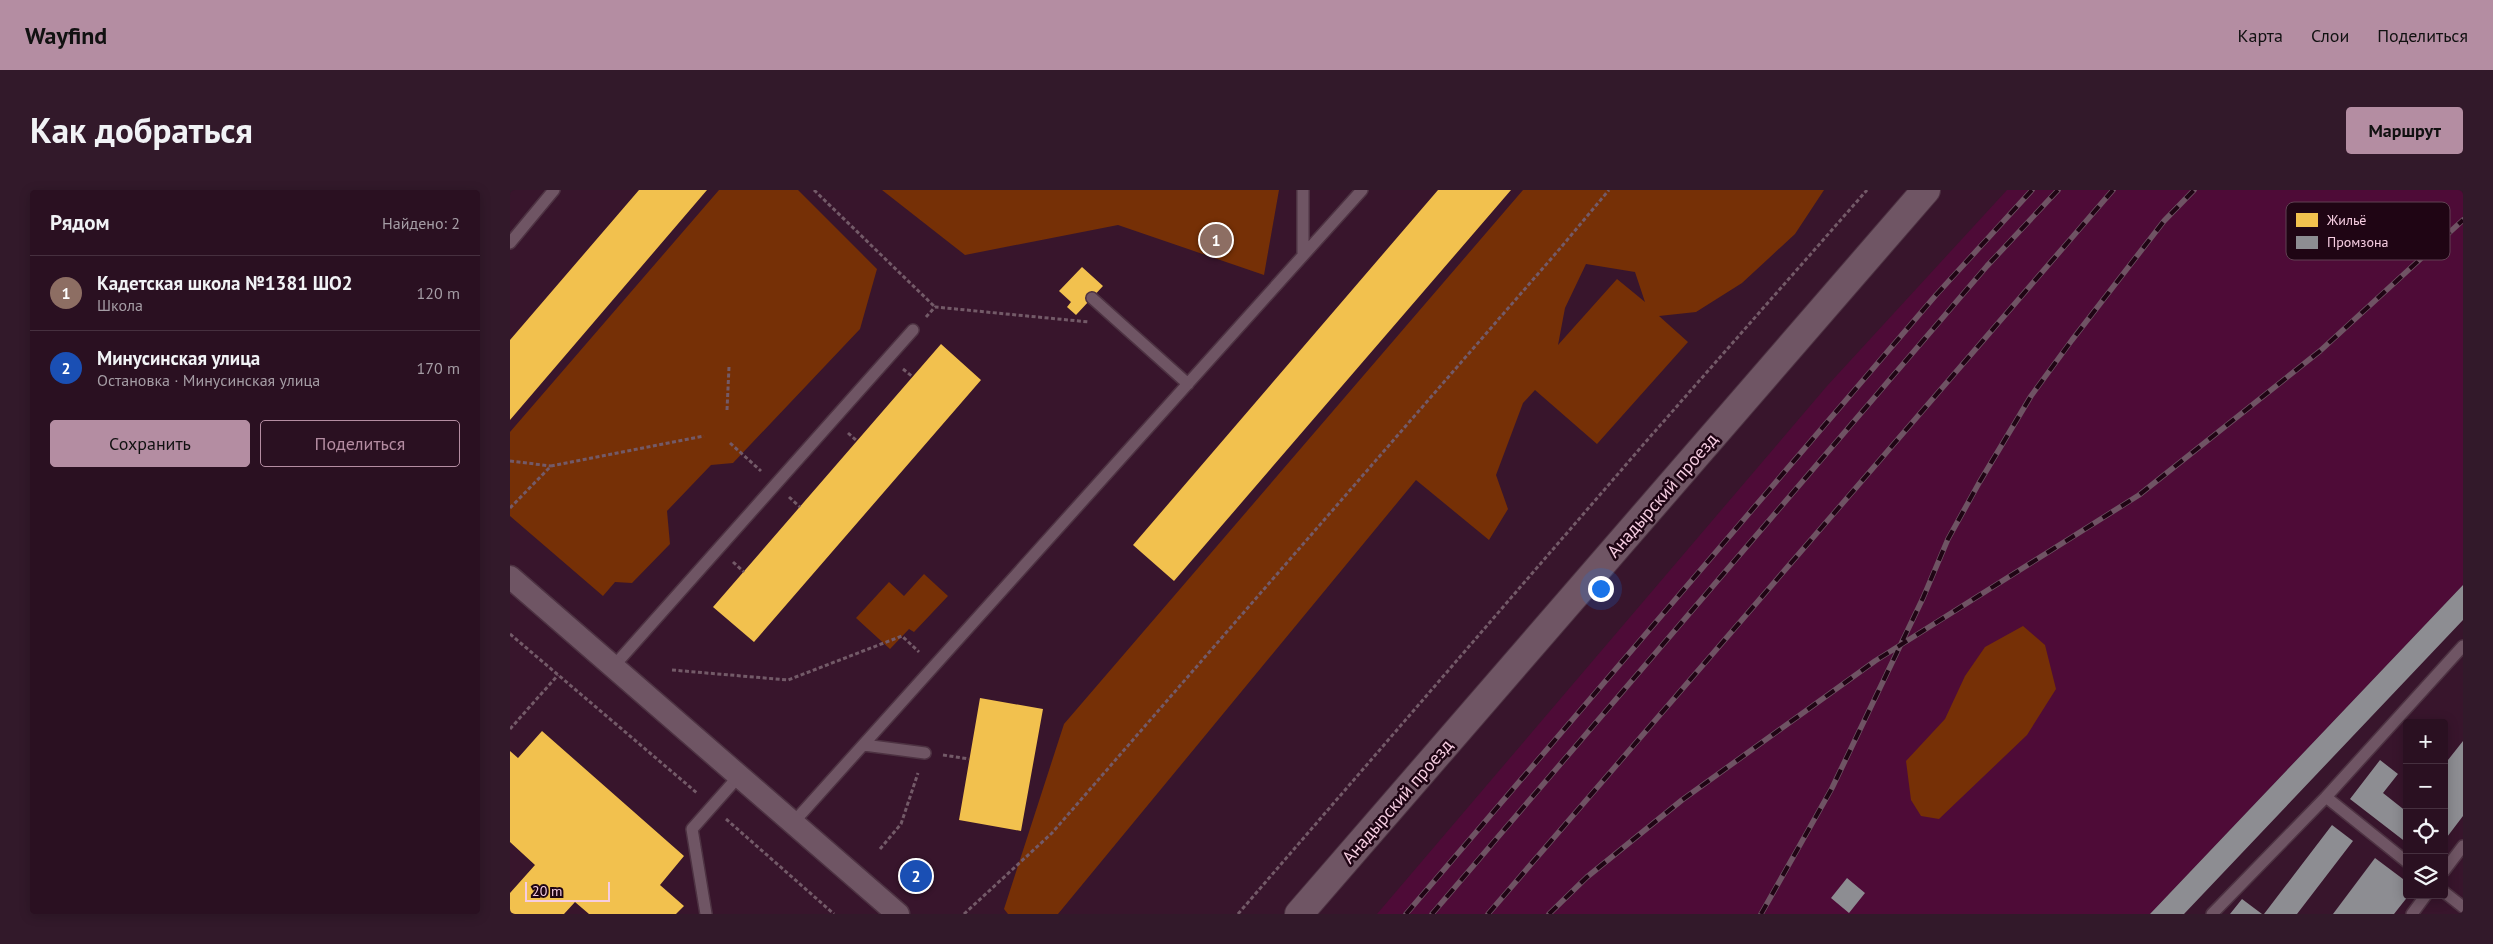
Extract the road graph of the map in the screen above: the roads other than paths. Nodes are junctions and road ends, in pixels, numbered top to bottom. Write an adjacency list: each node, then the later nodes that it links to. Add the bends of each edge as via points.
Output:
1 (554, 190): 5 (lane)
2 (1303, 190): 6 (lane)
3 (1362, 190): 6 (lane)
4 (1926, 190): 26 (street, Анадырский проезд)
5 (510, 243)
6 (1303, 255): 9 (lane)
7 (1092, 298): 9 (lane)
8 (913, 330): 12 (lane)
9 (1188, 384): 13 (lane)
10 (510, 577): 12 (street)
11 (2463, 646): 16 (lane)
12 (613, 667): 15 (street)
13 (864, 745): 14 (lane); 17 (lane)
14 (925, 753)
15 (738, 777): 17 (street); 24 (lane, via 692,830)
16 (2326, 797): 19 (lane); 27 (lane)
17 (792, 824): 25 (street)
18 (2463, 846): 20 (lane)
19 (2403, 859)
20 (2448, 866)
21 (2448, 895): 23 (lane)
22 (2423, 899): 28 (lane)
23 (2463, 907)
24 (706, 914)
25 (898, 914)
26 (1299, 914)
27 (2212, 914)
28 (2412, 914)

